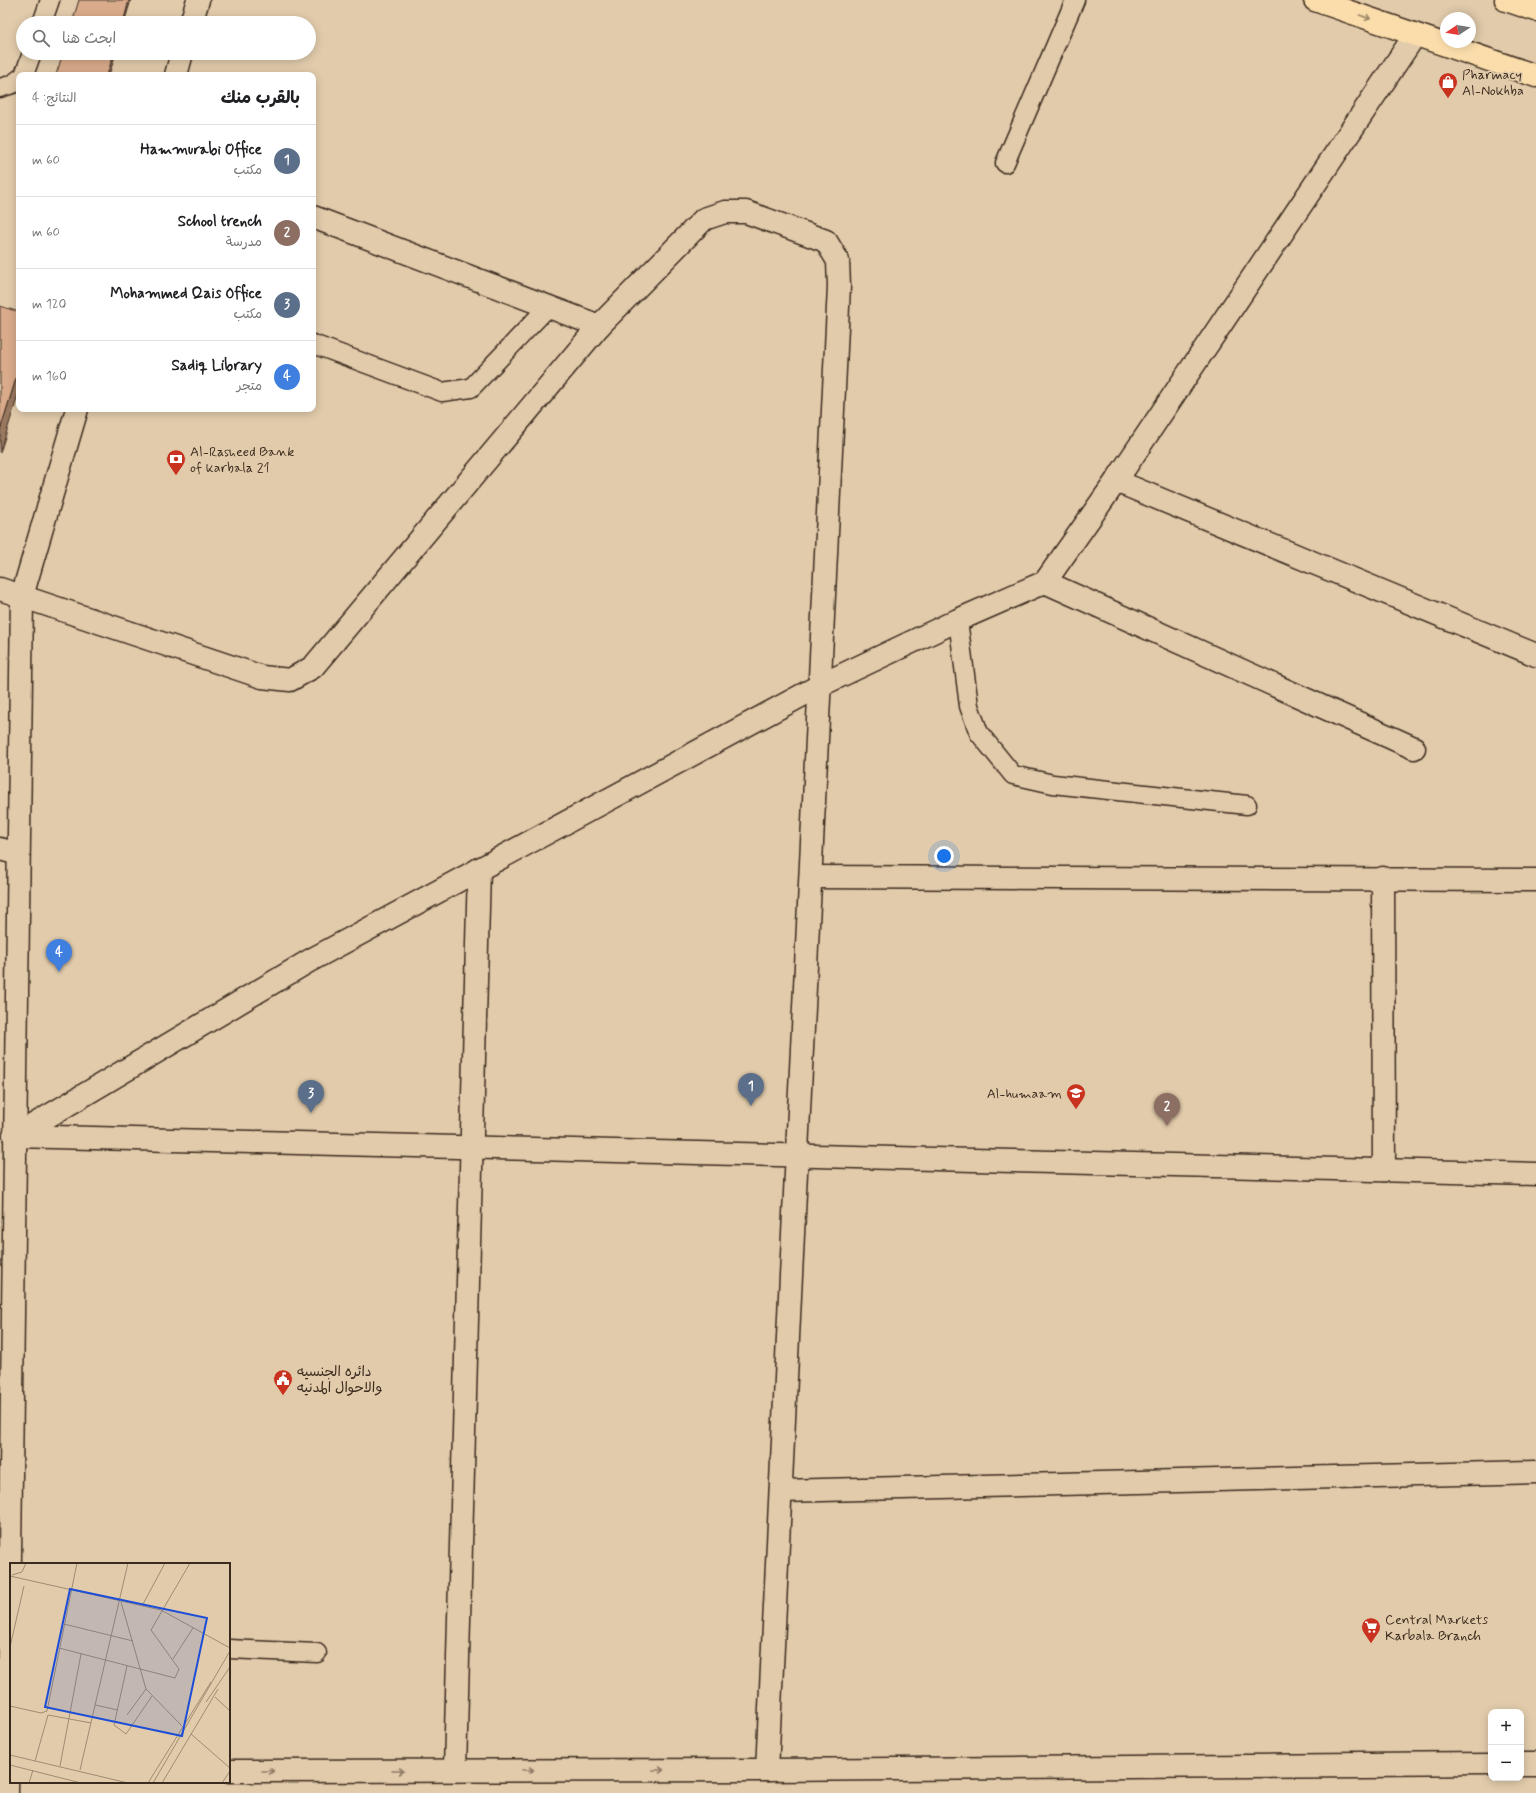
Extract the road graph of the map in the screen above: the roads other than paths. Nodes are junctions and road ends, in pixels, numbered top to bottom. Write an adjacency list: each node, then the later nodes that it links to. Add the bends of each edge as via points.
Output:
1 (50, 0): 7 (lane)
2 (198, 0): 8 (street)
3 (1075, 0): 17 (lane)
4 (1315, 0): 9 (highway, one-way to 9)
5 (1506, 0): 6 (highway)
6 (1536, 10)
7 (44, 16)
8 (193, 16)
9 (1415, 35): 14 (highway); 23 (street)
10 (29, 60): 12 (lane)
11 (180, 60): 13 (street)
12 (25, 72)
13 (177, 72)
14 (1536, 76)
15 (16, 82): 16 (lane)
16 (0, 88)
17 (1006, 163)
18 (316, 218): 19 (street)
19 (548, 307): 20 (street); 21 (lane, via 471,388 442,392)
20 (599, 326): 26 (street, via 313,667 290,680 262,677); 29 (street, via 704,220 725,212 746,212 826,241 838,261 839,286)
21 (316, 345)
22 (76, 412): 26 (street)
23 (1116, 481): 24 (street); 28 (street)
24 (1045, 582): 27 (street); 30 (street)
25 (0, 589): 26 (street)
26 (22, 596): 32 (street)
27 (958, 620): 29 (street); 31 (lane, via 969,706 979,733 1013,775 1053,784)
28 (1536, 655)
29 (821, 685): 33 (street); 34 (street)
30 (1414, 748)
31 (1247, 805)
32 (9, 852): 37 (street)
33 (478, 869): 37 (street, via 309,960); 38 (street)
34 (811, 877): 35 (street); 39 (street)
35 (1383, 878): 36 (street); 40 (street)
36 (1536, 880)
37 (8, 1136): 38 (street); 52 (street)
38 (471, 1147): 39 (street); 49 (street)
39 (798, 1155): 40 (street); 43 (street)
40 (1384, 1170): 41 (street)
41 (1536, 1174)
42 (1536, 1472): 43 (street)
43 (781, 1491): 50 (street)
44 (230, 1649): 45 (lane)
45 (317, 1653)
46 (1524, 1763): 47 (street)
47 (1536, 1763)
48 (1488, 1764): 50 (street)
49 (455, 1770): 50 (street, one-way to 50); 51 (street, one-way to 49)
50 (767, 1770)
51 (230, 1771)
52 (6, 1777)

